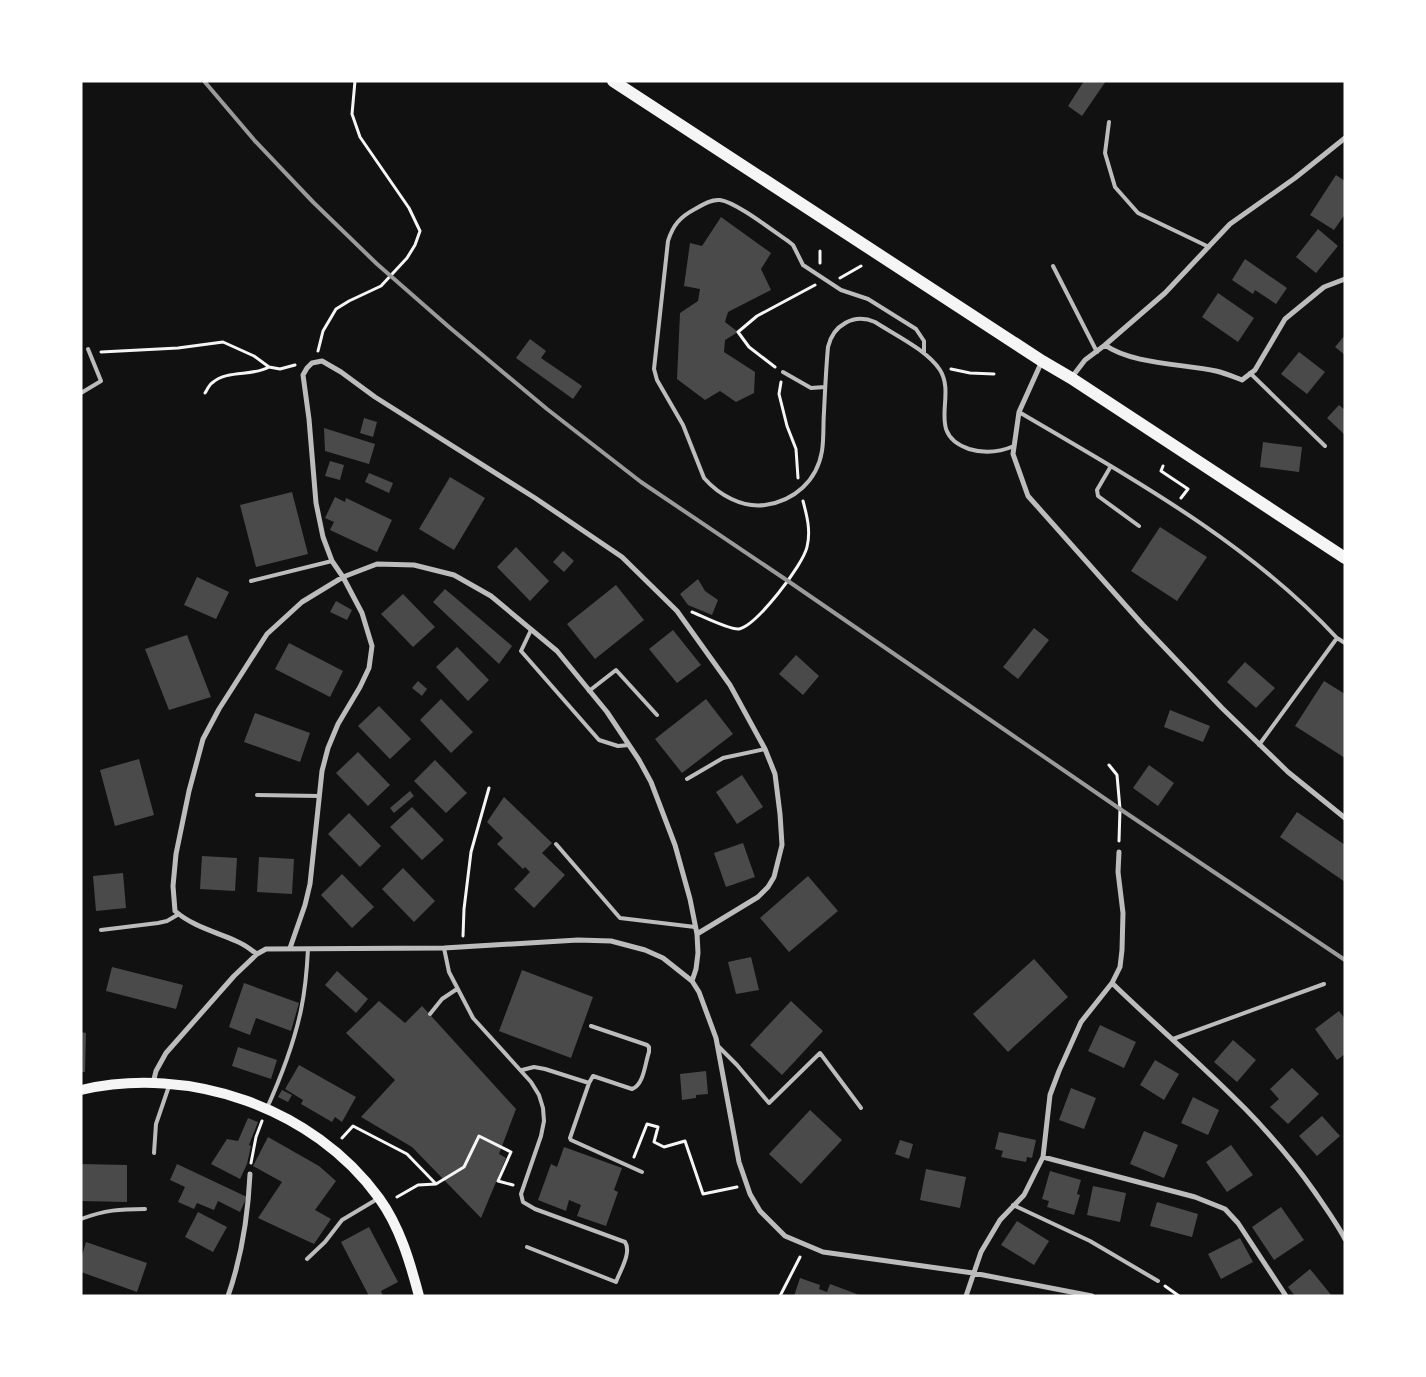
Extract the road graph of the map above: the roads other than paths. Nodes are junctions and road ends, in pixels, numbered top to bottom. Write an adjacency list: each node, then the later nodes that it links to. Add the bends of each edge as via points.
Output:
1 (613, 81): 11 (main road)
2 (1109, 122): 4 (lane, via 1105,153 1115,187 1138,213)
3 (1345, 138): 4 (street, via 1230,224)
4 (1209, 247): 7 (street, via 1165,293)
5 (1053, 266): 9 (lane)
6 (1345, 279): 13 (street, via 1324,287 1284,319 1255,370)
7 (1105, 345): 9 (street); 13 (street, via 1114,352 1217,371 1242,380)
8 (88, 349): 16 (lane, via 100,381)
9 (1097, 352): 14 (street, via 1085,360)
10 (924, 353): 15 (lane, via 875,322 852,320 838,327 830,340); 15 (lane, via 924,341 916,329 868,299 845,292 803,265 793,245 734,206 720,200 704,204 683,216 674,224 668,241 654,369 657,380 684,425 704,478 717,490 748,505 787,500 801,491 822,452); 18 (lane, via 936,364 945,380 944,421 950,436 962,446 980,451 999,451)
11 (1042, 361): 14 (main road); 17 (street)
12 (783, 372): 15 (lane, via 811,388)
13 (1250, 373): 19 (lane)
14 (1071, 378): 22 (main road)
15 (825, 387)
16 (81, 393)
17 (1019, 412): 18 (street); 20 (lane)
18 (1014, 446): 32 (street, via 1013,454 1028,496 1143,625)
19 (1325, 446)
20 (1111, 466): 21 (lane, via 1097,490 1098,496); 27 (lane, via 1200,521 1293,594)
21 (1139, 526)
22 (1345, 558)
23 (332, 561): 24 (street); 25 (lane); 33 (street, via 316,503 303,375 312,363 322,361 622,557 677,611 698,639 730,685)
24 (344, 577): 26 (street, via 377,564 414,565 454,575 491,596); 36 (street, via 362,613 372,646 369,668 328,748); 40 (street, via 302,602 268,634 202,739 176,854 173,902)
25 (251, 581)
26 (531, 630): 29 (street, via 556,651); 31 (lane, via 521,651 599,740 618,746)
27 (1337, 638): 28 (lane); 32 (lane)
28 (1345, 643)
29 (589, 691): 30 (lane, via 616,670); 31 (street)
30 (657, 715)
31 (629, 745): 41 (street, via 651,782 675,845)
32 (1259, 745): 37 (street)
33 (765, 749): 34 (lane, via 722,758); 43 (street, via 774,774 780,814 782,844 774,877 758,897)
34 (687, 778)
35 (257, 794): 36 (lane)
36 (319, 796): 44 (street, via 310,884)
37 (1345, 818)
38 (556, 844): 41 (lane, via 620,918)
39 (1120, 852): 49 (street, via 1122,950 1120,967)
40 (179, 914): 42 (lane, via 158,923); 47 (street)
41 (695, 927): 43 (street)
42 (101, 930)
43 (697, 934): 48 (street, via 698,953)
44 (290, 948): 46 (street); 47 (street, via 266,949)
45 (444, 948): 46 (street); 48 (street, via 612,941 663,958); 51 (lane)
46 (308, 949): 61 (lane, via 302,1009 281,1076)
47 (257, 954): 57 (street, via 166,1053)
48 (692, 980): 55 (street, via 707,1009)
49 (1112, 983): 54 (street); 64 (street, via 1081,1022 1053,1087)
50 (1324, 984): 54 (lane)
51 (457, 989): 52 (lane, via 442,998); 56 (lane, via 474,1018)
52 (430, 1014)
53 (591, 1026): 58 (lane, via 649,1047 636,1088 592,1076)
54 (1173, 1039): 71 (street, via 1242,1103 1277,1141)
55 (718, 1046): 62 (lane, via 769,1103 820,1052); 74 (street, via 739,1162 750,1194 760,1212 785,1236 823,1252)
56 (522, 1070): 58 (lane, via 545,1069); 72 (lane, via 539,1095 544,1121 521,1197 526,1204 627,1244 626,1257 616,1282)
57 (152, 1082): 59 (main road); 60 (main road)
58 (589, 1083): 65 (lane, via 571,1140)
59 (170, 1084): 61 (main road, via 225,1093); 63 (lane, via 156,1124)
60 (81, 1090)
61 (267, 1108): 67 (main road, via 333,1149)
62 (861, 1108)
63 (154, 1154)
64 (1043, 1157): 68 (street, via 1024,1195); 80 (street, via 1196,1197 1225,1209 1238,1223)
65 (642, 1172)
66 (250, 1174): 76 (street, via 243,1239)
67 (379, 1198): 73 (lane, via 342,1220); 77 (main road, via 397,1229)
68 (1013, 1205): 74 (street, via 981,1252); 75 (lane, via 1090,1241)
69 (145, 1210): 70 (lane, via 99,1212)
70 (81, 1219)
71 (1345, 1239)
72 (527, 1247)
73 (308, 1259)
74 (973, 1273): 78 (street); 79 (street)
75 (1158, 1281)
76 (228, 1296)
77 (419, 1296)
78 (966, 1296)
79 (1092, 1296)
80 (1286, 1296)

